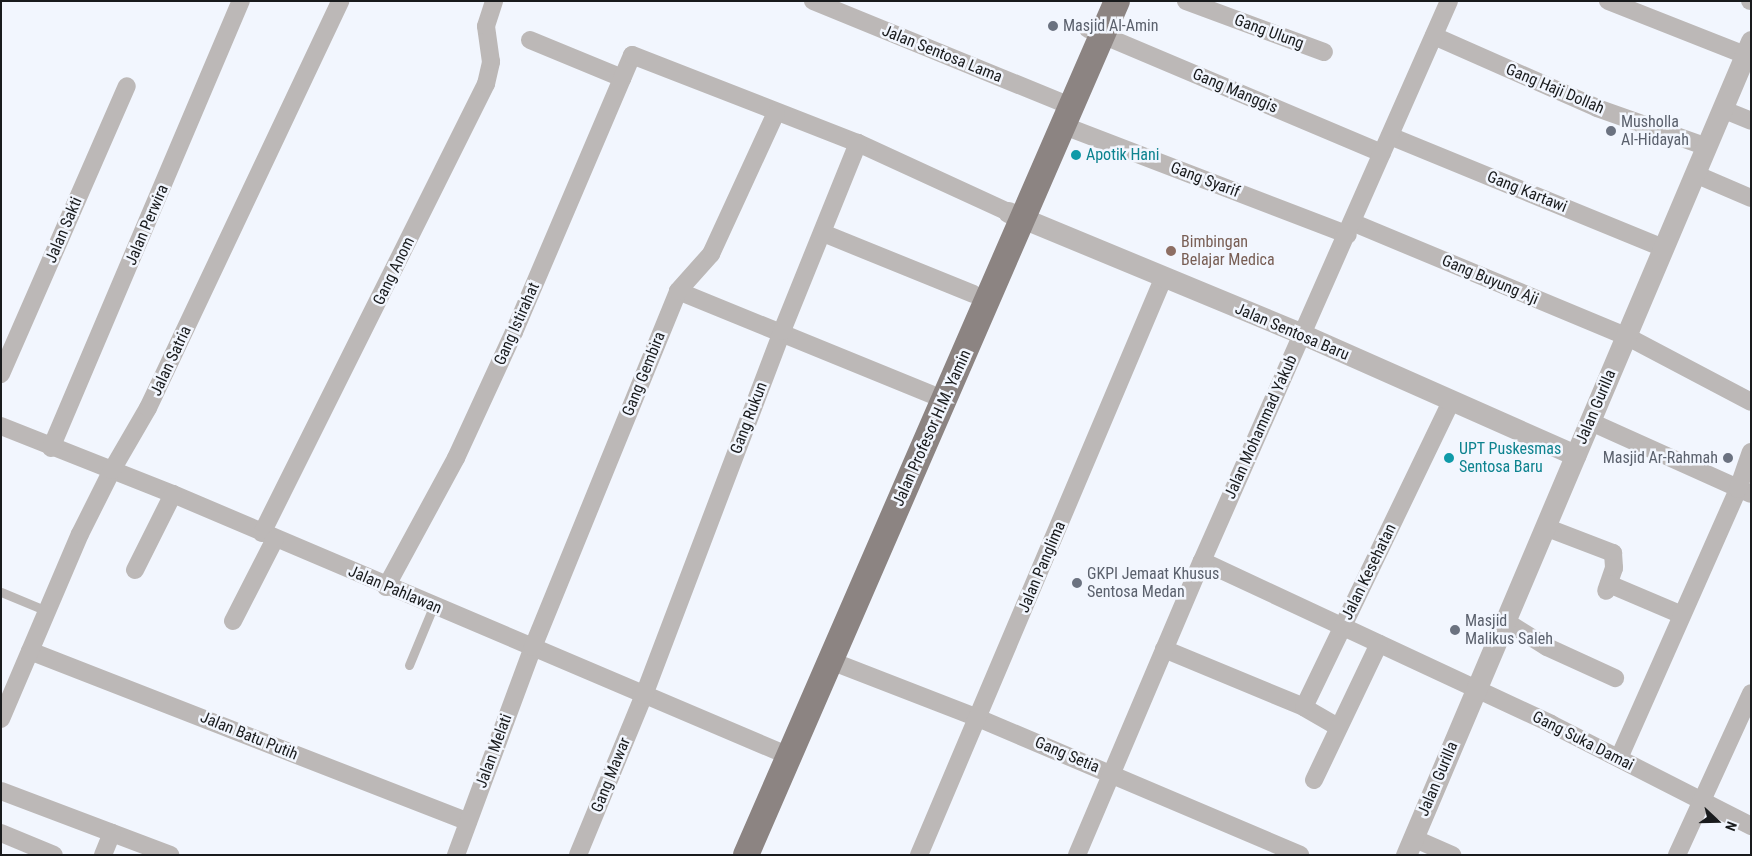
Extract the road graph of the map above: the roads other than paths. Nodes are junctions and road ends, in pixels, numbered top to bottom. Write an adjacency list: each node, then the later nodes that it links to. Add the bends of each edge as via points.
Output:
1 (241, 1): 43 (street, Jalan Perwira)
2 (340, 1): 46 (street, Jalan Satria, via 148,408)
3 (494, 1): 50 (street, Gang Anom, via 486,26 491,62 486,84)
4 (814, 1): 19 (street, Jalan Sentosa Lama)
5 (1101, 1): 10 (main road, Jalan Profesor H.M. Yamin)
6 (1117, 1): 10 (main road, Jalan Profesor H.M. Yamin)
7 (1186, 1): 14 (street, Gang Ulung)
8 (1449, 1): 11 (street, Jalan Mohammad Yakub)
9 (1608, 1): 13 (street)
10 (1095, 32): 19 (main road, Jalan Profesor H.M. Yamin); 24 (street, Gang Manggis)
11 (1434, 36): 21 (street, Jalan Mohammad Yakub); 23 (street, Gang Haji Dollah, via 1597,108)
12 (530, 40): 15 (street)
13 (1748, 48): 17 (street, Jalan Gurilla)
14 (1324, 52)
15 (622, 78): 18 (street, Gang Istirahat, via 632,55); 53 (street, Gang Istirahat, via 514,332 456,458)
16 (126, 86): 37 (street, Jalan Sakti)
17 (1722, 110): 20 (street); 23 (street, Jalan Gurilla)
18 (776, 113): 22 (street); 32 (street, Gang Gembira, via 711,254)
19 (1059, 113): 27 (main road, Jalan Profesor H.M. Yamin); 28 (street, Gang Syarif)
20 (1751, 121)
21 (1390, 136): 24 (street, Jalan Mohammad Yakub); 30 (street, Gang Kartawi)
22 (858, 143): 27 (street); 29 (street, Gang Rukun)
23 (1707, 147): 25 (street, Jalan Gurilla)
24 (1382, 153): 28 (street, Jalan Mohammad Yakub)
25 (1695, 174): 26 (street); 30 (street, Jalan Gurilla)
26 (1751, 198)
27 (1015, 216): 31 (street, Jalan Sentosa Baru); 33 (main road, Jalan Profesor H.M. Yamin); 38 (main road, Jalan Profesor H.M. Yamin)
28 (1351, 229): 35 (street, Jalan Mohammad Yakub); 36 (street, Gang Buyung Aji)
29 (822, 233): 33 (street); 34 (street, Gang Rukun)
30 (1663, 248): 36 (street, Jalan Gurilla)
31 (1163, 279): 35 (street, Jalan Sentosa Baru); 72 (street, Jalan Panglima)
32 (678, 292): 34 (street); 62 (street, Gang Gembira)
33 (973, 294): 38 (main road, Jalan Profesor H.M. Yamin)
34 (782, 332): 38 (street); 70 (street, Gang Rukun)
35 (1302, 334): 39 (street, Jalan Sentosa Baru); 51 (street, Jalan Mohammad Yakub)
36 (1626, 336): 40 (street, Gang Buyung Aji); 41 (street, Jalan Gurilla)
37 (1, 374)
38 (939, 388): 65 (main road, Jalan Profesor H.M. Yamin); 75 (main road, Jalan Profesor H.M. Yamin)
39 (1451, 402): 45 (street, Jalan Sentosa Baru); 60 (street, Jalan Kesehatan)
40 (1751, 402)
41 (1591, 422): 45 (street, Jalan Gurilla); 47 (street)
42 (1, 426): 43 (street, Jalan Pahlawan)
43 (51, 448): 46 (street, Jalan Pahlawan)
44 (1751, 452): 47 (street)
45 (1575, 455): 49 (street, Jalan Gurilla)
46 (112, 470): 48 (street, Jalan Pahlawan); 56 (street, Jalan Satria)
47 (1744, 492): 57 (street)
48 (173, 494): 50 (street, Jalan Pahlawan); 52 (street)
49 (1545, 527): 57 (street, via 1613,553 1615,561 1608,587); 59 (street, Jalan Gurilla)
50 (268, 536): 53 (street, Jalan Pahlawan); 58 (street, Gang Anom)
51 (1202, 561): 60 (street, Gang Suka Damai); 63 (street, Jalan Mohammad Yakub)
52 (136, 570)
53 (386, 587): 55 (street, Jalan Pahlawan)
54 (1, 592): 56 (lane)
55 (433, 607): 62 (street, Jalan Pahlawan); 66 (lane)
56 (47, 611): 64 (street, Jalan Satria)
57 (1682, 615): 76 (street)
58 (233, 620)
59 (1505, 621): 67 (street, via 1547,647); 68 (street, Jalan Gurilla)
60 (1343, 628): 61 (street, Gang Suka Damai); 71 (street, Jalan Kesehatan)
61 (1378, 644): 68 (street, Gang Suka Damai); 74 (street)
62 (533, 646): 70 (street, Jalan Pahlawan); 81 (street, Jalan Melati)
63 (1164, 649): 71 (street); 77 (street, Jalan Mohammad Yakub)
64 (30, 651): 73 (street, Jalan Satria); 81 (street, Jalan Batu Putih)
65 (831, 661): 72 (street, Gang Setia); 75 (main road, Jalan Profesor H.M. Yamin)
66 (409, 665)
67 (1614, 678)
68 (1476, 690): 76 (street, Gang Suka Damai); 85 (street, Jalan Gurilla)
69 (1751, 693): 80 (street)
70 (644, 695): 75 (street, Jalan Pahlawan); 90 (street, Gang Mawar)
71 (1304, 707): 74 (street)
72 (978, 718): 77 (street, Gang Setia); 93 (street, Jalan Panglima)
73 (1, 719)
74 (1338, 727): 78 (street)
75 (782, 753): 91 (main road, Jalan Profesor H.M. Yamin); 92 (main road, Jalan Profesor H.M. Yamin)
76 (1619, 758): 80 (street, Gang Suka Damai)
77 (1110, 773): 94 (street, Jalan Mohammad Yakub); 95 (street, Gang Setia)
78 (1314, 780)
79 (1, 791): 84 (street)
80 (1694, 799): 82 (street, Gang Suka Damai); 97 (street)
81 (468, 822): 89 (street, Jalan Melati)
82 (1751, 826)
83 (1, 833): 86 (street)
84 (112, 833): 87 (street); 88 (street)
85 (1409, 846): 96 (street)
86 (54, 855)
87 (103, 855)
88 (170, 855)
89 (456, 855)
90 (578, 855)
91 (731, 855)
92 (746, 855)
93 (920, 855)
94 (1076, 855)
95 (1300, 855)
96 (1452, 855)
97 (1678, 855)

